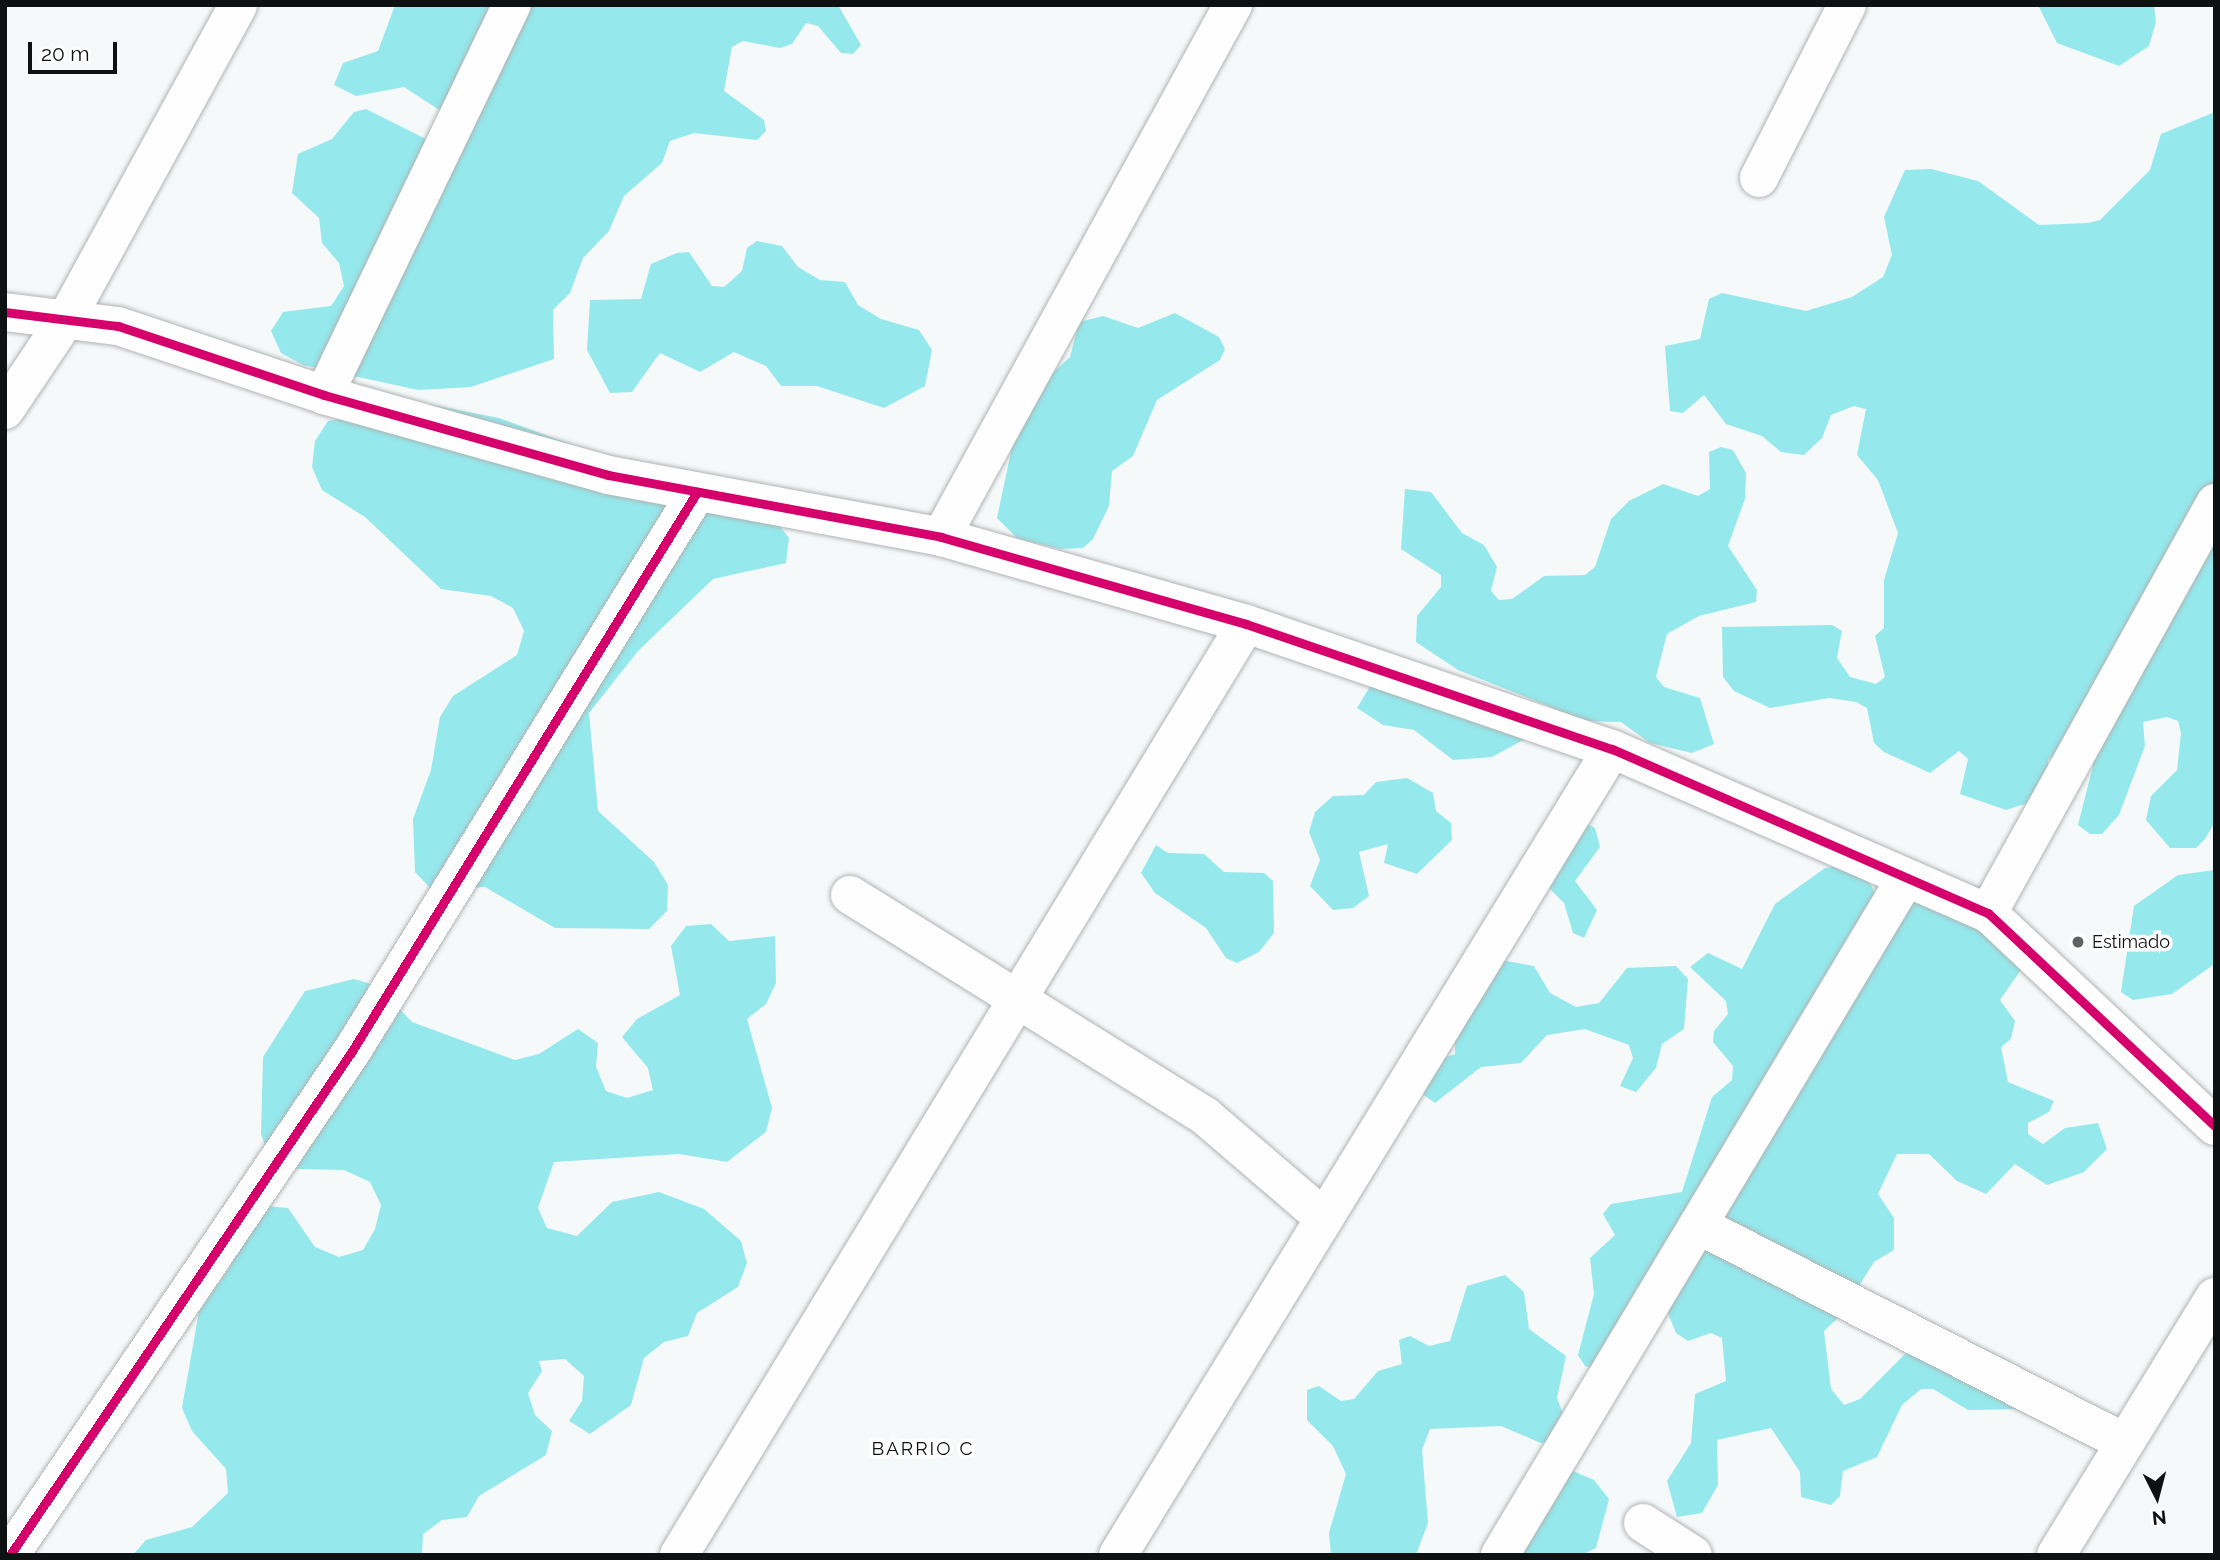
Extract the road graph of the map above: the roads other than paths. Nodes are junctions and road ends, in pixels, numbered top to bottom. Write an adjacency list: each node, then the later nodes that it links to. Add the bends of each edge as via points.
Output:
1 (237, 5): 7 (street)
2 (512, 5): 8 (street)
3 (1233, 5): 12 (street)
4 (1847, 5): 5 (street)
5 (1759, 178)
6 (5, 312): 7 (street)
7 (68, 316): 8 (street, via 118,326); 9 (street)
8 (324, 395): 10 (street, via 608,475)
9 (5, 410)
10 (697, 492): 12 (street); 25 (street, via 352,1051)
11 (2215, 503): 17 (street)
12 (941, 537): 13 (street)
13 (1246, 624): 14 (street); 18 (street)
14 (1612, 749): 15 (street); 20 (street)
15 (1906, 878): 17 (street); 21 (street)
16 (850, 895): 18 (street)
17 (1988, 913): 19 (street)
18 (1018, 999): 20 (street, via 1205,1116); 26 (street)
19 (2215, 1126)
20 (1324, 1218): 27 (street)
21 (1698, 1225): 23 (street); 28 (street)
22 (2215, 1297): 23 (street)
23 (2124, 1442): 30 (street)
24 (1643, 1523): 29 (street)
25 (10, 1555)
26 (679, 1555)
27 (1118, 1555)
28 (1500, 1555)
29 (1693, 1555)
30 (2056, 1555)

